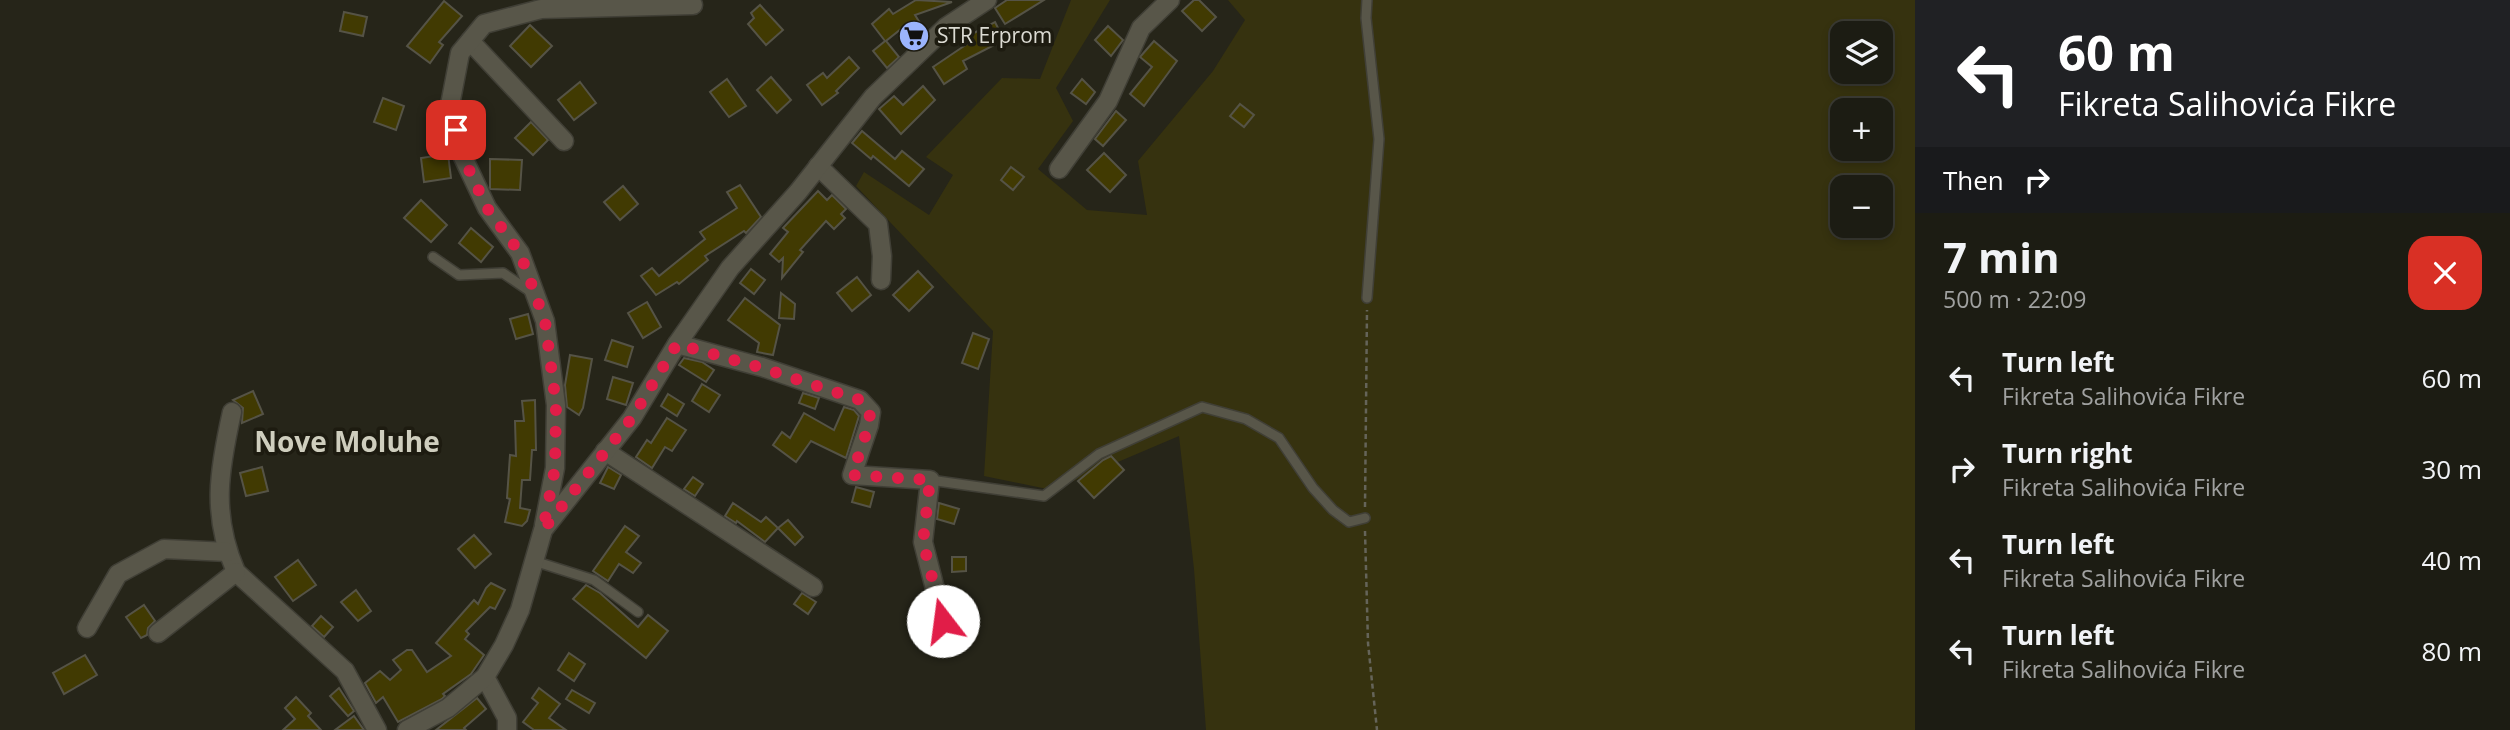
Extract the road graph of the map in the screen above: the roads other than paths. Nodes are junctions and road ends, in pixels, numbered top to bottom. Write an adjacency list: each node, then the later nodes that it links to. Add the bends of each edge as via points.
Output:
1 (986, 0): 8 (street, via 946,27 873,97)
2 (1170, 0): 9 (street, via 1141,27 1108,101)
3 (1367, 0): 13 (lane, via 1379,139)
4 (547, 4): 5 (street); 6 (street, via 484,24)
5 (693, 5)
6 (470, 41): 7 (street); 12 (street, via 460,53 450,105 462,155 487,208 520,253)
7 (564, 141)
8 (818, 166): 11 (street, via 878,224); 14 (street, via 730,268)
9 (1059, 169)
10 (433, 257): 12 (lane, via 459,275 503,273)
11 (881, 280)
12 (536, 295): 19 (street, via 545,321 556,404 555,468)
13 (1367, 298)
14 (677, 344): 16 (street, via 632,418); 17 (street, via 860,400 870,412 869,425 852,475)
15 (232, 412): 20 (street, via 218,491)
16 (605, 452): 19 (street); 23 (street)
17 (930, 480): 18 (lane, via 1044,496 1099,454 1202,407 1246,419 1279,438 1334,510 1349,522); 25 (street, via 923,542)
18 (1365, 518)
19 (543, 530): 21 (street)
20 (228, 552): 22 (street); 26 (street, via 164,549 118,574)
21 (534, 561): 24 (lane, via 594,580); 28 (street, via 520,610)
22 (236, 572): 27 (street); 29 (street, via 345,671)
23 (813, 587)
24 (638, 612)
25 (943, 621)
26 (87, 628)
27 (158, 633)
28 (485, 677): 30 (street, via 448,708); 31 (street, via 507,718)
29 (377, 730)
30 (407, 730)
31 (507, 730)

